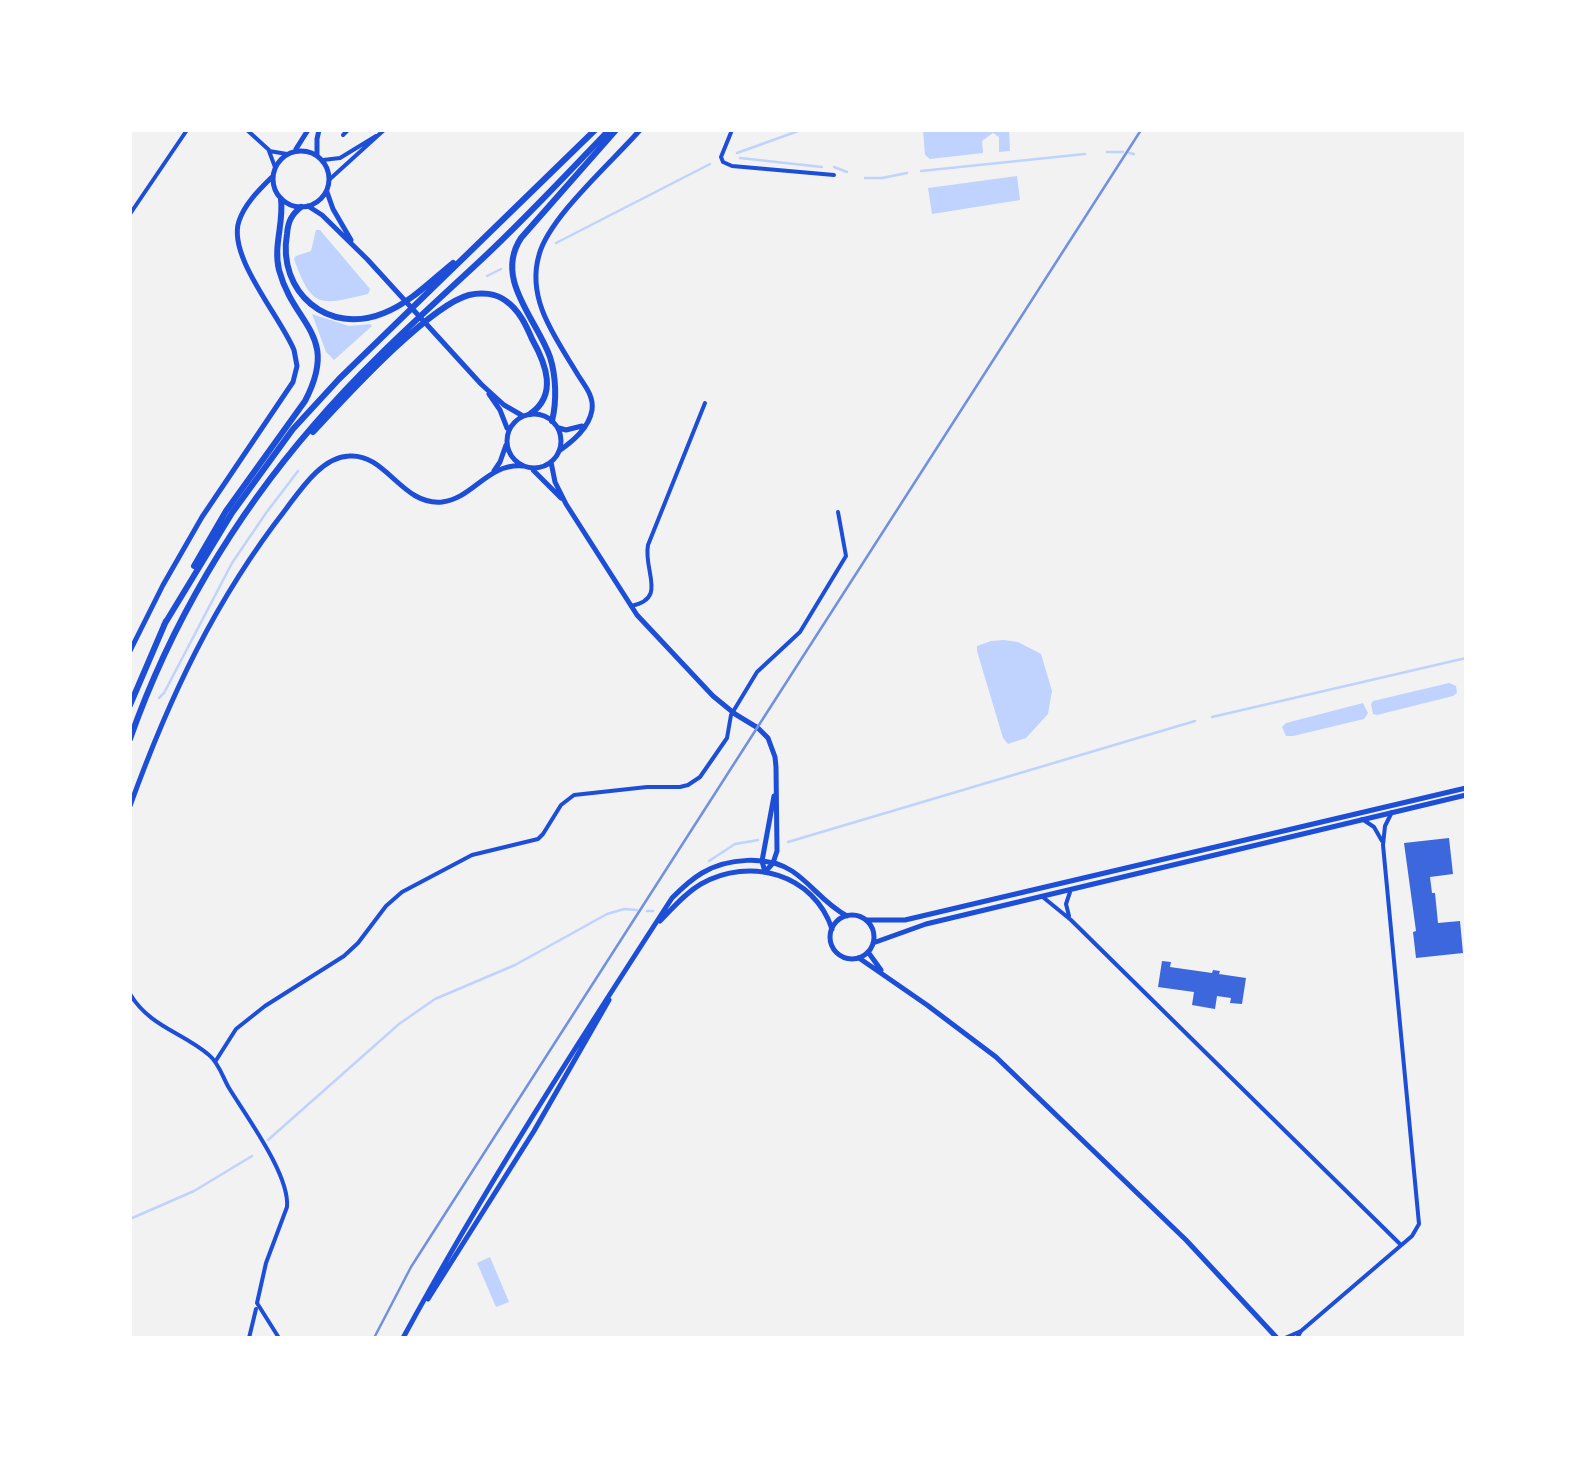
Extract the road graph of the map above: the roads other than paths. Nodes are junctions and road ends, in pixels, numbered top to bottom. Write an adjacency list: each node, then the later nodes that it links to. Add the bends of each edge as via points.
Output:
1 (187, 130): 25 (street)
2 (246, 130): 12 (street)
3 (308, 130): 13 (street)
4 (320, 130): 14 (street)
5 (348, 130): 11 (street)
6 (384, 130): 14 (street, via 340,158); 18 (street)
7 (594, 130): 19 (highway)
8 (612, 130): 30 (highway, via 513,253 512,279 553,368); 38 (highway, via 349,386)
9 (640, 130): 31 (street, via 558,220 537,262 544,318 592,398)
10 (732, 130): 16 (street, via 721,157 732,166)
11 (343, 136)
12 (269, 150): 13 (street); 15 (street)
13 (290, 153): 14 (street); 15 (street)
14 (320, 157): 18 (street)
15 (276, 167): 17 (street)
16 (834, 175)
17 (273, 176): 20 (street); 22 (street)
18 (330, 179): 21 (street)
19 (535, 189): 24 (highway, via 420,291 362,319 326,314 292,281 288,223); 42 (highway, via 293,429)
20 (275, 190): 22 (street); 23 (street)
21 (327, 192): 24 (street); 26 (street)
22 (254, 196): 43 (street, via 239,222 238,243 294,350 293,382 202,517)
23 (281, 199): 24 (street); 42 (highway, via 278,268 312,332 316,381 226,510)
24 (304, 207): 26 (street)
25 (130, 214)
26 (356, 246): 27 (street)
27 (481, 384): 29 (street, via 504,406); 32 (street)
28 (705, 403): 41 (street, via 648,546 650,596)
29 (526, 415): 30 (street); 32 (street); 38 (highway, via 547,394 544,362 511,305 500,297 469,296 414,331)
30 (555, 424): 31 (street, via 566,430); 34 (street)
31 (585, 426): 34 (street)
32 (508, 432): 33 (street)
33 (507, 440): 36 (street, via 515,462); 37 (street)
34 (559, 452): 35 (street)
35 (551, 462): 36 (street); 39 (street)
36 (527, 467): 37 (street); 39 (street)
37 (492, 473): 50 (street, via 454,498 433,502 411,494 364,458 340,457 319,470 255,548 218,608 161,723)
38 (271, 477): 46 (highway, via 197,591)
39 (566, 504): 41 (street)
40 (838, 512): 45 (street, via 846,556 812,616 757,672)
41 (631, 606): 45 (street)
42 (164, 625): 44 (highway)
43 (130, 651)
44 (130, 705)
45 (732, 712): 47 (street, via 768,738); 69 (street, via 727,738 693,783 574,795 560,804 538,839 472,855 413,885 344,956 241,1025)
46 (130, 739)
47 (776, 782): 54 (street); 55 (street)
48 (1466, 788): 60 (street, via 922,916)
49 (1466, 795): 51 (street)
50 (130, 806)
51 (1392, 812): 52 (street); 53 (street)
52 (1362, 819): 53 (street); 57 (street)
53 (1383, 845): 70 (street, via 1419,1224)
54 (762, 861): 55 (street); 56 (street); 63 (street, via 704,871 672,898)
55 (773, 863): 56 (street); 59 (street)
56 (764, 872): 62 (street, via 786,876 808,892); 63 (street, via 725,873 698,886)
57 (1072, 889): 58 (street); 61 (street, via 1066,904)
58 (1040, 897): 61 (street); 64 (street)
59 (847, 916): 60 (street); 62 (street)
60 (866, 920): 64 (street)
61 (1071, 920): 70 (street)
62 (832, 929): 66 (street, via 837,953)
63 (648, 934): 75 (street)
64 (874, 943): 65 (street)
65 (868, 952): 66 (street); 67 (street)
66 (859, 958): 67 (street)
67 (886, 976): 76 (street, via 996,1058)
68 (130, 994): 69 (street, via 146,1015)
69 (215, 1062): 71 (street, via 288,1195)
70 (1400, 1246): 72 (street)
71 (257, 1306): 73 (street); 74 (street)
72 (1298, 1335): 76 (street)
73 (249, 1338)
74 (279, 1338)
75 (403, 1338)
76 (1281, 1338)

